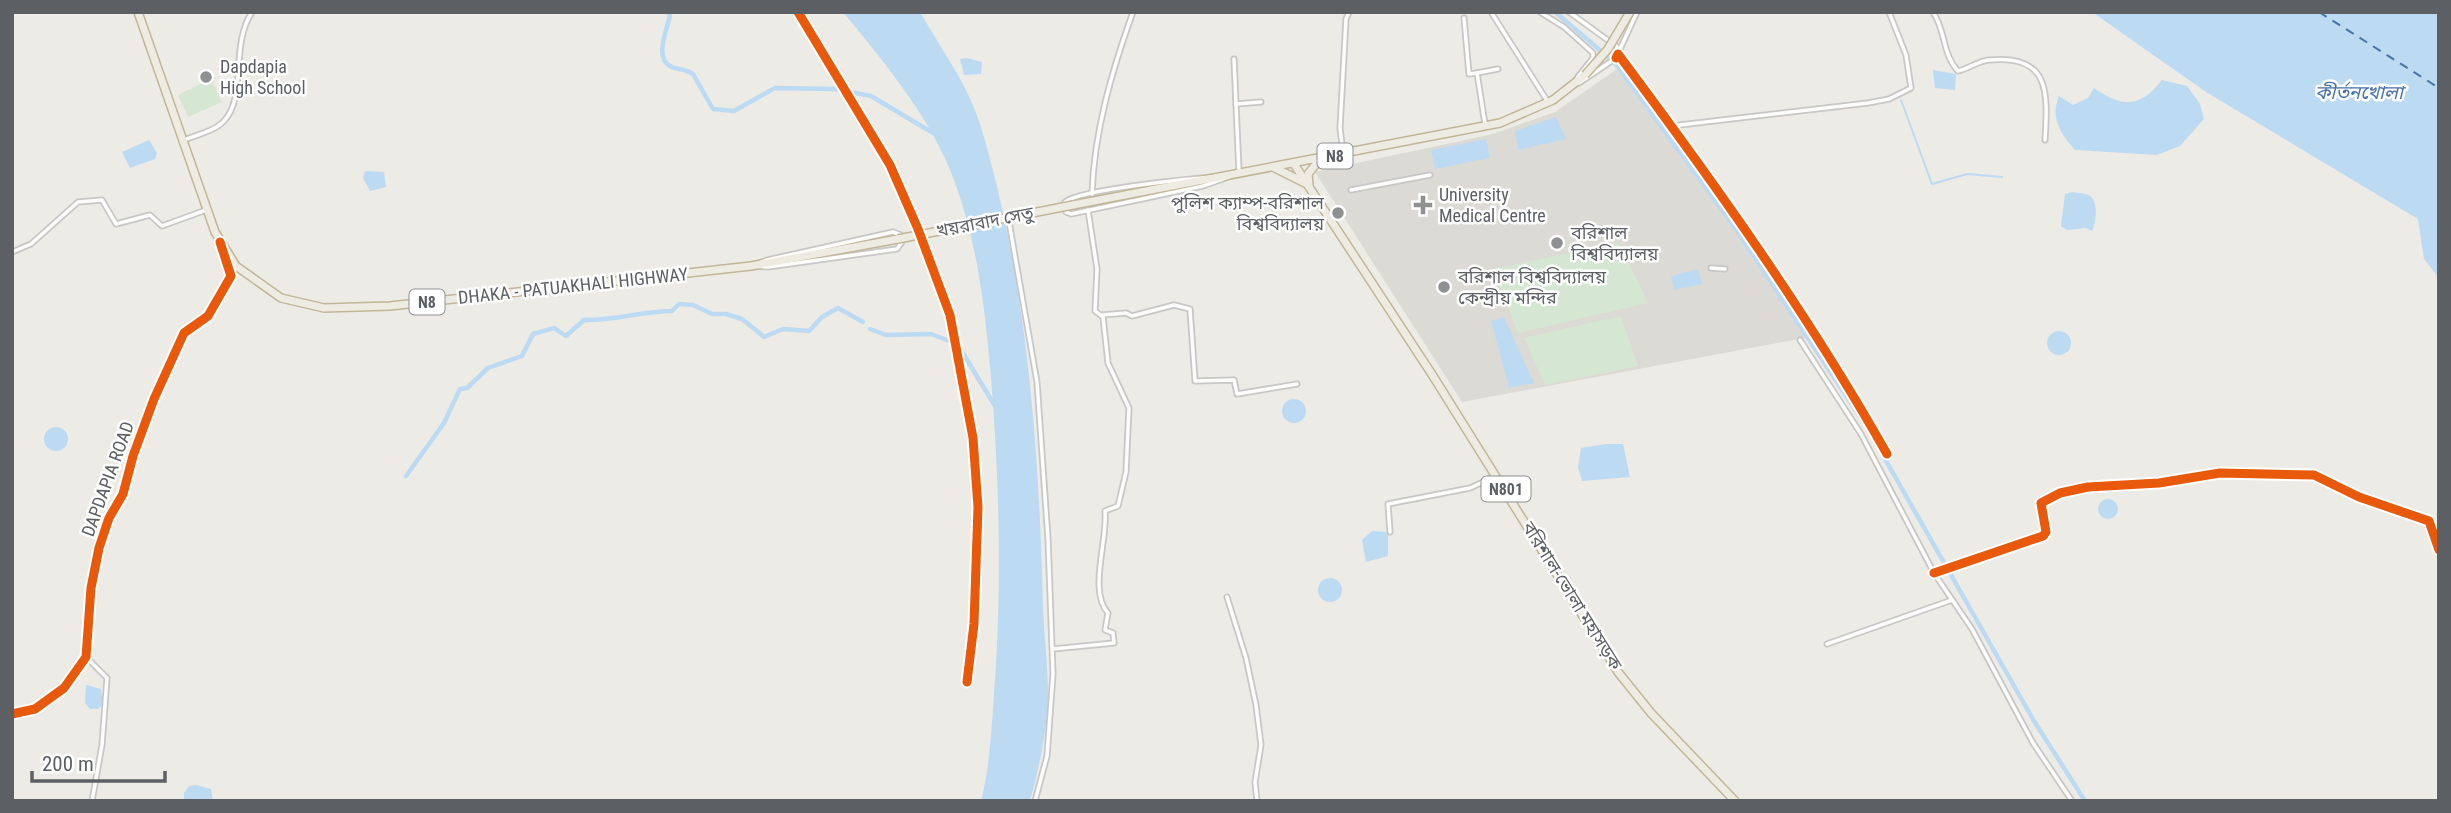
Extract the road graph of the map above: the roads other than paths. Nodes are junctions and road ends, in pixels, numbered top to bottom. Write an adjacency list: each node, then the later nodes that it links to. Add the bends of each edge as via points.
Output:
1 (138, 12): 24 (highway, DHAKA - PATUAKHALI HIGHWAY / N8)
2 (252, 12): 24 (street, via 236,60 230,113 222,124)
3 (798, 12): 57 (street, via 874,136 913,216 950,315 973,438 978,507)
4 (1133, 12): 34 (street, via 1107,98)
5 (1349, 12): 26 (street, via 1340,128)
6 (1491, 12): 20 (street)
7 (1540, 12): 18 (street, via 1593,52)
8 (1569, 12): 14 (street)
9 (1630, 12): 18 (highway, N8, bridge, via 1608,49)
10 (1637, 12): 14 (street)
11 (1889, 12): 23 (street, via 1906,55 1911,88 1868,103)
12 (1933, 12): 25 (street, via 1947,60 1958,71 1986,60 2010,60 2026,61 2040,75 2046,93)
13 (1464, 18): 17 (street, via 1469,74)
14 (1618, 54): 18 (street); 23 (street)
15 (1234, 59): 21 (street)
16 (1498, 69): 17 (street)
17 (1477, 73): 22 (street)
18 (1570, 88): 20 (highway, N8)
19 (1261, 102): 21 (street)
20 (1548, 102): 22 (highway, N8)
21 (1236, 104): 31 (street)
22 (1485, 126): 26 (highway, N8)
23 (1671, 126): 47 (street, via 1821,341)
24 (182, 140): 35 (highway, DHAKA - PATUAKHALI HIGHWAY / N8)
25 (2045, 140)
26 (1343, 154): 27 (highway, N8)
27 (1320, 159): 28 (highway, N8); 32 (highway, via 1308,174)
28 (1294, 163): 29 (highway, N8); 32 (highway, বরিশাল-ভোলা মহাসড়ক / N801)
29 (1274, 168): 31 (highway, N8); 32 (highway)
30 (1430, 174): 33 (street)
31 (1236, 175): 34 (street); 36 (street); 38 (highway, খয়রাবাদ সেতু / N8, bridge)
32 (1309, 185): 48 (highway, বরিশাল-ভোলা মহাসড়ক / N801)
33 (1351, 190)
34 (1092, 195): 36 (street, via 1065,202 1066,212 1071,214)
35 (206, 210): 39 (highway, DHAKA - PATUAKHALI HIGHWAY / N8); 40 (street, via 162,226 150,215 116,223 102,200 80,201 31,244)
36 (1088, 210): 44 (street, via 1097,269 1095,311)
37 (1009, 222): 55 (street, via 1037,382)
38 (898, 239): 41 (highway, DHAKA - PATUAKHALI HIGHWAY / N8)
39 (220, 242): 41 (highway, DHAKA - PATUAKHALI HIGHWAY / N8, via 236,266 257,284 281,298 324,308 390,306); 56 (street, DAPDAPIA ROAD, via 231,276 208,316 184,333 154,399 124,494 109,518 99,548)
40 (12, 252)
41 (751, 266): 41 (street, via 893,232 901,235 897,249)
42 (1711, 268): 43 (street)
43 (1724, 269)
44 (1102, 315): 46 (street, via 1132,316 1174,305 1191,309 1195,381 1234,380 1237,394); 55 (street, via 1108,363 1129,408 1121,501 1105,511 1100,564 1101,605 1108,613 1105,630 1112,633 1114,643)
45 (1800, 340): 51 (street, via 1861,434)
46 (1297, 384)
47 (1887, 454)
48 (1497, 476): 49 (street, via 1470,488 1388,504); 62 (highway, বরিশাল-ভোলা মহাসড়ক / N801, via 1618,671 1651,713)
49 (1390, 532)
50 (2439, 550): 51 (street, via 2429,521 2359,497 2314,475 2220,472 2191,480 2060,493 2041,503 2043,536)
51 (1937, 572): 53 (street)
52 (1227, 597): 61 (street, via 1246,658 1261,745)
53 (1952, 600): 54 (street); 63 (street, via 2033,743)
54 (1827, 644)
55 (1053, 649): 60 (street, via 1047,756)
56 (86, 657): 58 (street, via 64,688 35,709); 59 (street, via 107,678)
57 (967, 682)
58 (12, 714)
59 (92, 801)
60 (1035, 801)
61 (1257, 801)
62 (1735, 801)
63 (2072, 801)

